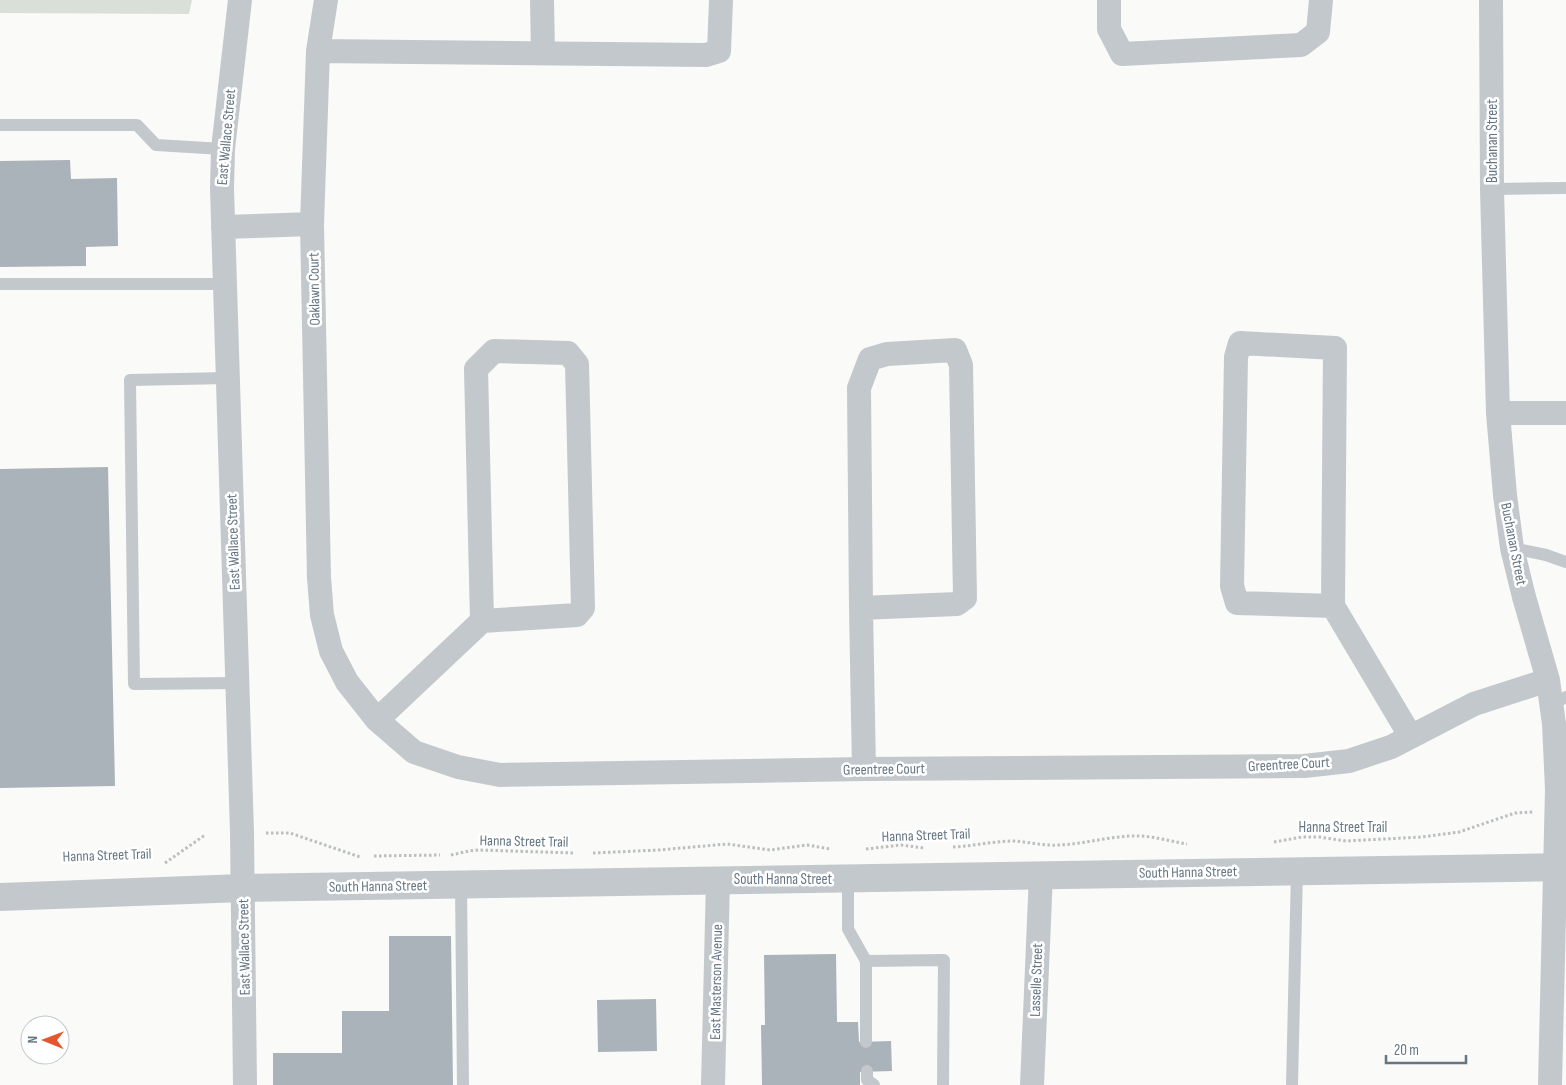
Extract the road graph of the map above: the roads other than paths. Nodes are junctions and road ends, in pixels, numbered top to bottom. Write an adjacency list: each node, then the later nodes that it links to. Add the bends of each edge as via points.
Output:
1 (240, 0): 11 (street, East Wallace Street)
2 (326, 0): 8 (street, Oaklawn Court)
3 (542, 0): 9 (street)
4 (721, 0): 9 (street, via 720,51 706,55)
5 (1109, 0): 6 (street, via 1109,29 1122,54 1301,45 1318,32)
6 (1321, 0)
7 (1491, 0): 13 (street, Buchanan Street)
8 (318, 51): 9 (street); 14 (street, Oaklawn Court)
9 (543, 53)
10 (0, 125): 11 (lane, via 137,125 156,145)
11 (224, 149): 15 (street, East Wallace Street)
12 (1566, 188): 13 (lane)
13 (1492, 189): 19 (street, Buchanan Street)
14 (312, 224): 15 (street); 23 (street, Oaklawn Court)
15 (223, 227): 17 (street, East Wallace Street)
16 (0, 284): 17 (lane)
17 (225, 284): 18 (street, East Wallace Street)
18 (228, 378): 28 (street, East Wallace Street); 28 (lane, via 130,380 134,684)
19 (1498, 413): 20 (street); 21 (street, Buchanan Street)
20 (1566, 413)
21 (1512, 548): 22 (lane); 27 (street, Buchanan Street)
22 (1566, 562)
23 (319, 578): 30 (street, Greentree Court, via 322,615 331,651 347,682)
24 (1333, 606): 24 (street, via 1335,348 1240,343 1236,357 1232,586 1237,603); 31 (street)
25 (860, 608): 25 (street, via 860,388 870,359 887,354 955,350 961,365 965,598 957,604); 32 (street)
26 (482, 621): 26 (street, via 577,616 583,608 577,364 568,353 494,351 476,369); 30 (street)
27 (1548, 680): 29 (street, Buchanan Street); 31 (street, Greentree Court, via 1474,704)
28 (237, 683): 39 (street, East Wallace Street)
29 (1559, 700): 33 (street, Buchanan Street, via 1556,812)
30 (377, 720): 32 (street, Greentree Court, via 414,752 458,767 500,775)
31 (1411, 737): 32 (street, Greentree Court, via 1349,761 1304,766)
32 (864, 769)
33 (1560, 867): 34 (street, South Hanna Street); 51 (street, Buchanan Street)
34 (1297, 870): 35 (street, South Hanna Street); 50 (lane)
35 (1040, 874): 36 (street, South Hanna Street); 49 (street, Lasselle Street)
36 (848, 878): 37 (street, South Hanna Street); 41 (lane, via 848,929)
37 (718, 880): 38 (street, South Hanna Street); 46 (street, East Masterson Avenue)
38 (461, 884): 39 (street, South Hanna Street); 45 (lane)
39 (243, 888): 40 (street, South Hanna Street); 44 (street, East Wallace Street)
40 (0, 897)
41 (866, 961): 42 (lane); 48 (lane, via 944,960)
42 (866, 1042)
43 (867, 1071): 47 (lane, via 867,1080)
44 (245, 1085)
45 (463, 1085)
46 (713, 1085)
47 (874, 1085)
48 (943, 1085)
49 (1032, 1085)
50 (1292, 1085)
51 (1550, 1085)

